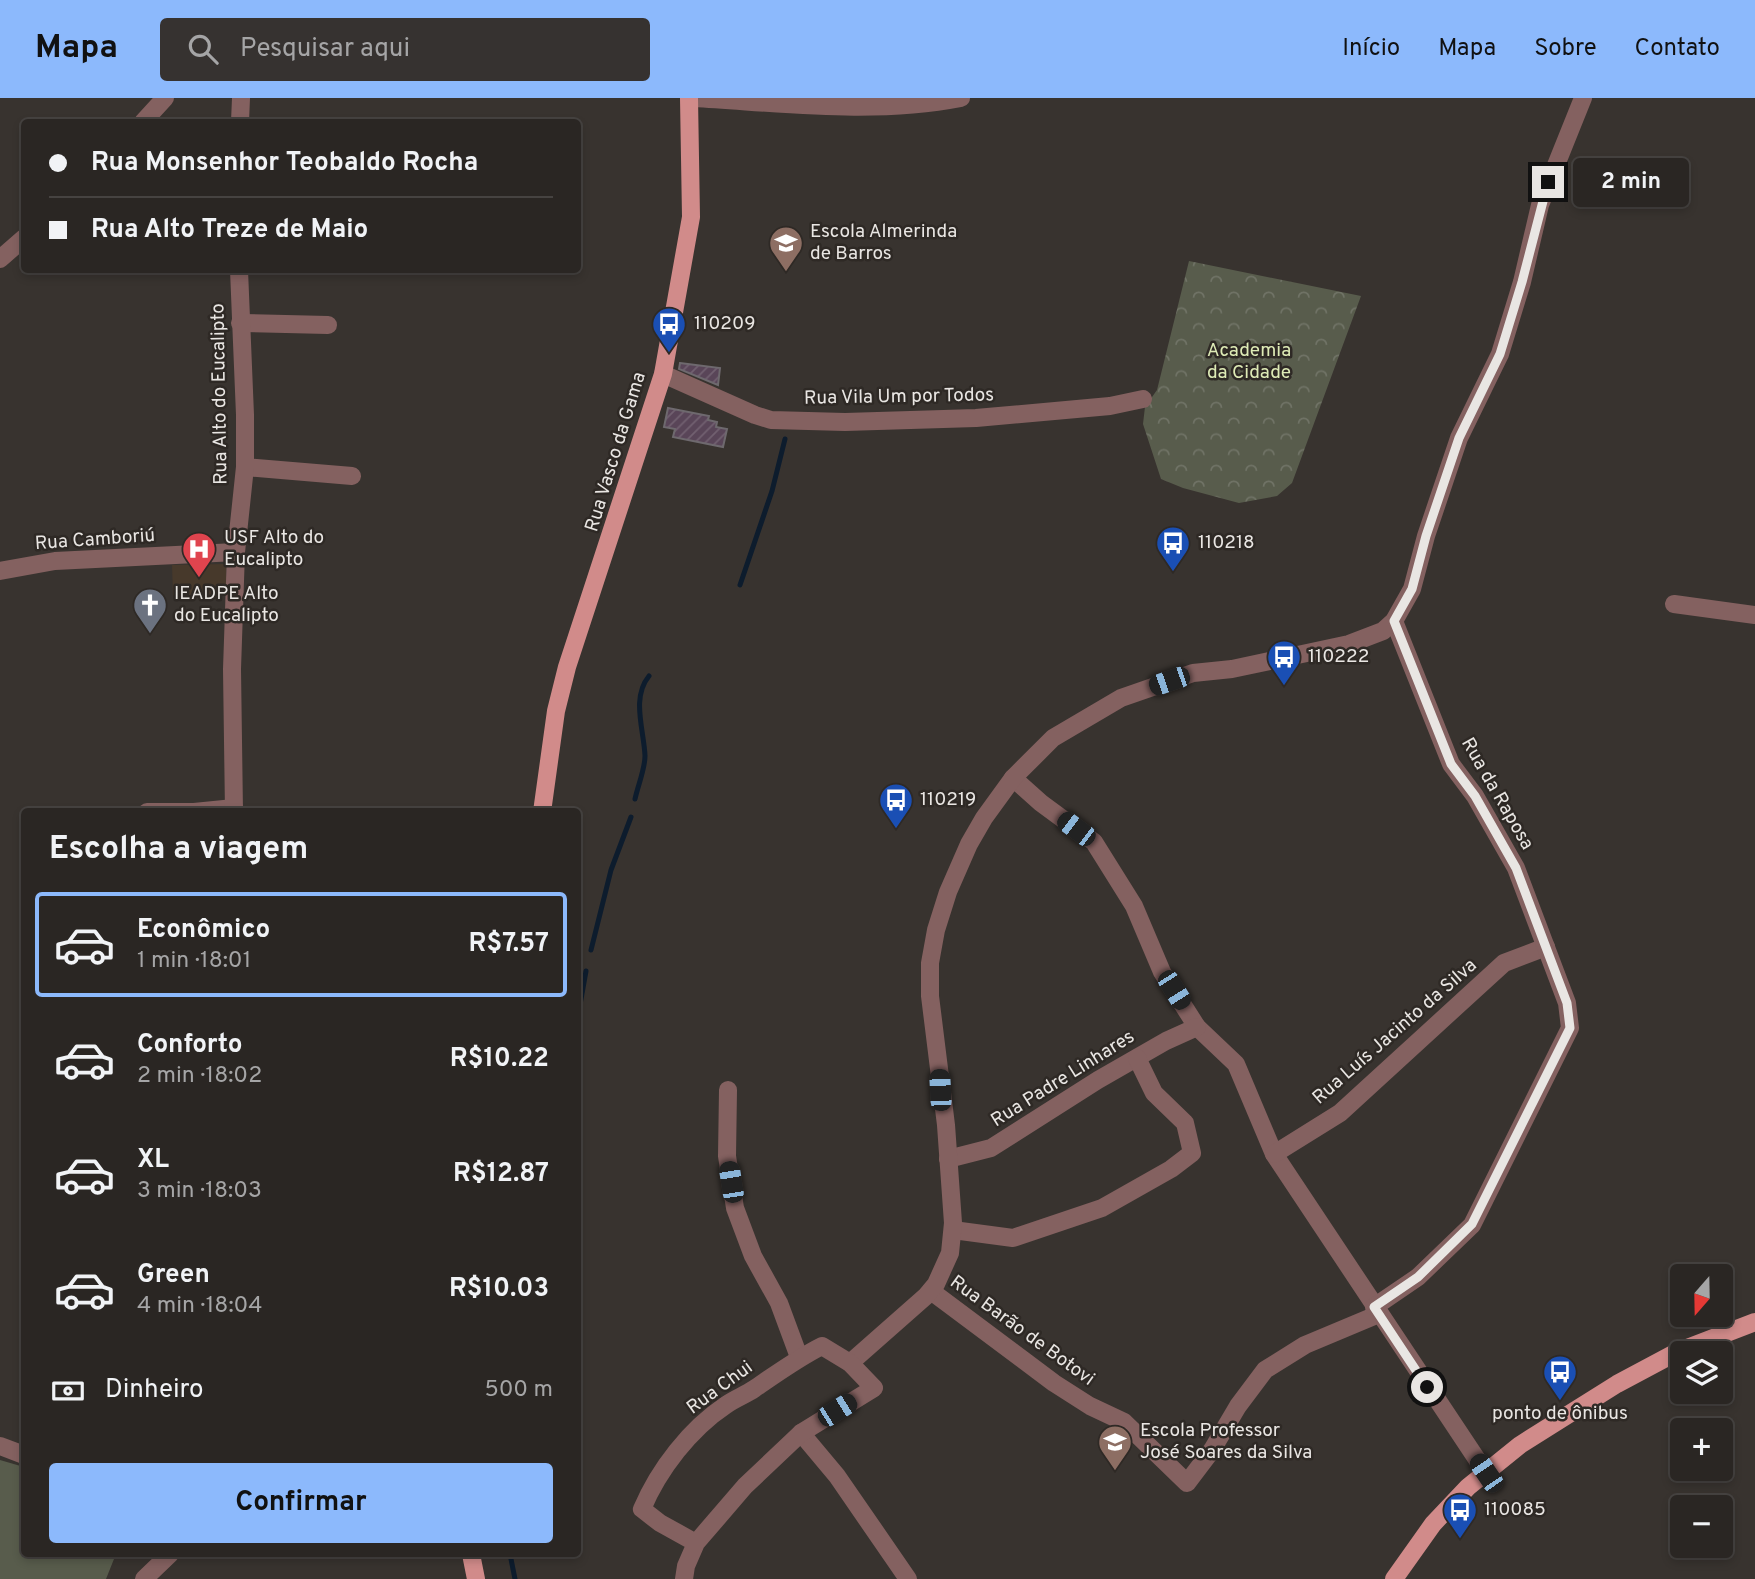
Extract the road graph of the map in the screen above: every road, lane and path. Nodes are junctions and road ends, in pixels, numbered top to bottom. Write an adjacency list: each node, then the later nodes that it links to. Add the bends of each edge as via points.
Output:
1 (165, 98): 6 (street)
2 (241, 98): 7 (street)
3 (692, 98): 4 (street, via 849,107 909,106); 13 (main road, Rua Vasco da Gama, via 691,218)
4 (961, 98)
5 (1583, 98): 21 (street, via 1540,205 1500,354 1459,438 1412,589)
6 (146, 119)
7 (240, 119)
8 (21, 241): 9 (street)
9 (0, 259)
10 (239, 273): 11 (street, Rua Alto do Eucalipto)
11 (240, 323): 12 (street); 15 (street, Rua Alto do Eucalipto)
12 (328, 325)
13 (663, 374): 14 (street, Rua Vila Um por Todos, via 771,420 976,418); 24 (main road, Rua Vasco da Gama, via 567,667)
14 (1143, 399)
15 (245, 467): 16 (street); 17 (street, Rua Alto do Eucalipto)
16 (352, 476)
17 (236, 552): 18 (street, Rua Camboriú, via 55,561); 23 (street, Rua Alto do Eucalipto)
18 (0, 571)
19 (1674, 604): 20 (street)
20 (1755, 615)
21 (1394, 621): 22 (street, via 1383,631 1349,644 1193,673 1121,698 1053,738); 25 (street, Rua da Raposa, via 1451,764 1516,868)
22 (1013, 778): 26 (street, via 1094,842 1134,906 1163,972); 30 (street, via 984,818 948,892 930,963)
23 (234, 808)
24 (543, 808)
25 (1546, 947): 29 (street, Rua Luís Jacinto da Silva, via 1504,963 1340,1113); 33 (street, Rua da Raposa, via 1567,1003 1570,1028 1472,1224)
26 (1197, 1027): 27 (street, Rua Padre Linhares); 29 (street, via 1236,1064)
27 (1137, 1058): 30 (street, Rua Padre Linhares, via 991,1148); 31 (street, via 1154,1093 1185,1123 1192,1153 1102,1209 1026,1234 1013,1238)
28 (728, 1090): 35 (street, via 727,1156 736,1208)
29 (1274, 1154): 33 (street)
30 (948, 1159): 31 (street)
31 (953, 1230): 32 (street, via 950,1254)
32 (931, 1291): 33 (street, Rua Barão de Botovi, via 1054,1383 1124,1422 1188,1483 1265,1370 1304,1345); 36 (street)
33 (1377, 1311): 40 (street)
34 (1755, 1322): 40 (main road, via 1677,1352 1617,1384 1520,1445)
35 (799, 1357): 36 (street, Rua Chui, via 822,1346); 41 (street, Rua Chui, via 701,1424 656,1481 642,1509)
36 (850, 1363): 37 (street, Rua Chui, via 874,1388)
37 (801, 1433): 41 (street, via 745,1486); 47 (street, via 837,1476)
38 (0, 1447): 39 (street)
39 (21, 1454)
40 (1486, 1473): 48 (main road, via 1433,1524)
41 (696, 1543): 46 (street)
42 (167, 1557): 44 (street)
43 (472, 1557): 45 (main road)
44 (144, 1579)
45 (476, 1579)
46 (684, 1579)
47 (908, 1579)
48 (1394, 1579)

